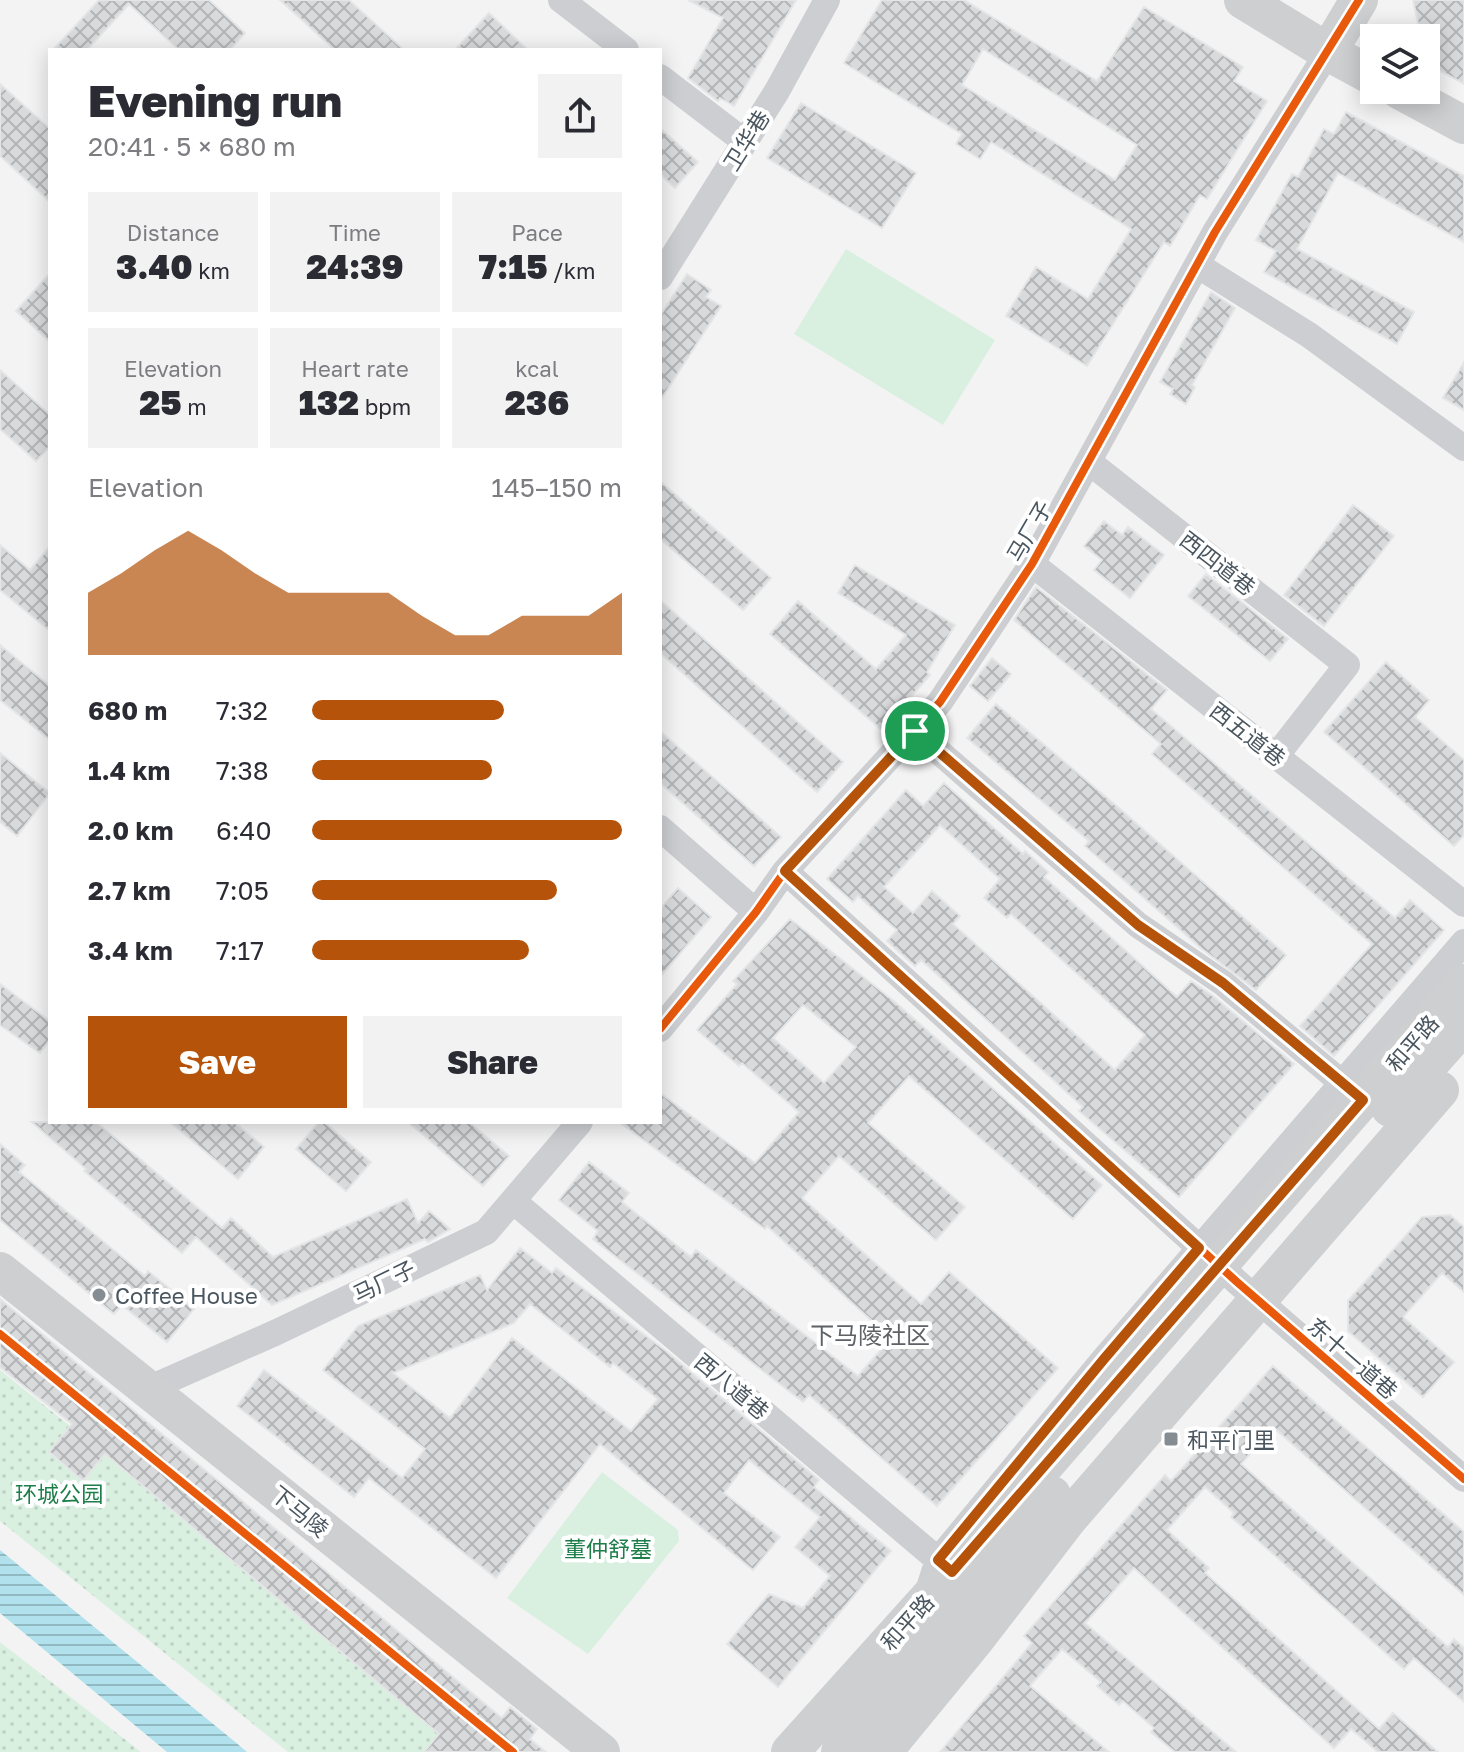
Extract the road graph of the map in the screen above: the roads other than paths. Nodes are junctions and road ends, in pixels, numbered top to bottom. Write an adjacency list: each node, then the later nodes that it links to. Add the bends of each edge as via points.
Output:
1 (561, 0): 5 (street)
2 (827, 0): 11 (street, 卫华巷)
3 (1243, 0): 6 (main road)
4 (1359, 0): 6 (main road, 马厂子)
5 (623, 48)
6 (1328, 52): 7 (main road); 12 (street, 马厂子)
7 (1360, 69)
8 (662, 79): 11 (street)
9 (1425, 104): 10 (main road)
10 (1464, 125)
11 (745, 142): 13 (street, 卫华巷)
12 (1197, 265): 14 (street, via 1309,335); 15 (street, 马厂子)
13 (662, 274)
14 (1464, 448)
15 (1089, 462): 16 (street, 马厂子); 18 (street, 西四道巷, via 1347,665)
16 (1032, 564): 17 (street, 马厂子); 18 (street, 西五道巷)
17 (915, 731): 20 (street, 马厂子); 28 (street, via 1138,925 1223,983)
18 (1276, 756): 21 (street, 西五道巷)
19 (662, 830): 22 (street)
20 (785, 871): 22 (street, 马厂子); 32 (street, 东十一道巷)
21 (1464, 904)
22 (756, 912): 26 (street, 马厂子)
23 (1464, 942): 28 (street)
24 (1464, 983): 28 (main road, 和平路)
25 (1464, 1025): 32 (main road, 和平路)
26 (662, 1027)
27 (1464, 1063): 32 (main road)
28 (1352, 1092): 32 (main road, 和平路)
29 (578, 1124): 30 (street, 马厂子)
30 (513, 1201): 33 (street, 马厂子, via 486,1232); 35 (street, 西八道巷)
31 (0, 1271): 33 (main road, 下马陵)
32 (1228, 1274): 34 (street, 东十一道巷); 35 (main road, 和平路); 38 (main road, 和平路, via 968,1601); 39 (main road, via 1069,1518)
33 (148, 1389): 36 (main road, 下马陵)
34 (1464, 1479)
35 (945, 1566): 37 (main road, 和平路, via 925,1602)
36 (601, 1752)
37 (790, 1752)
38 (840, 1752)
39 (883, 1752)

